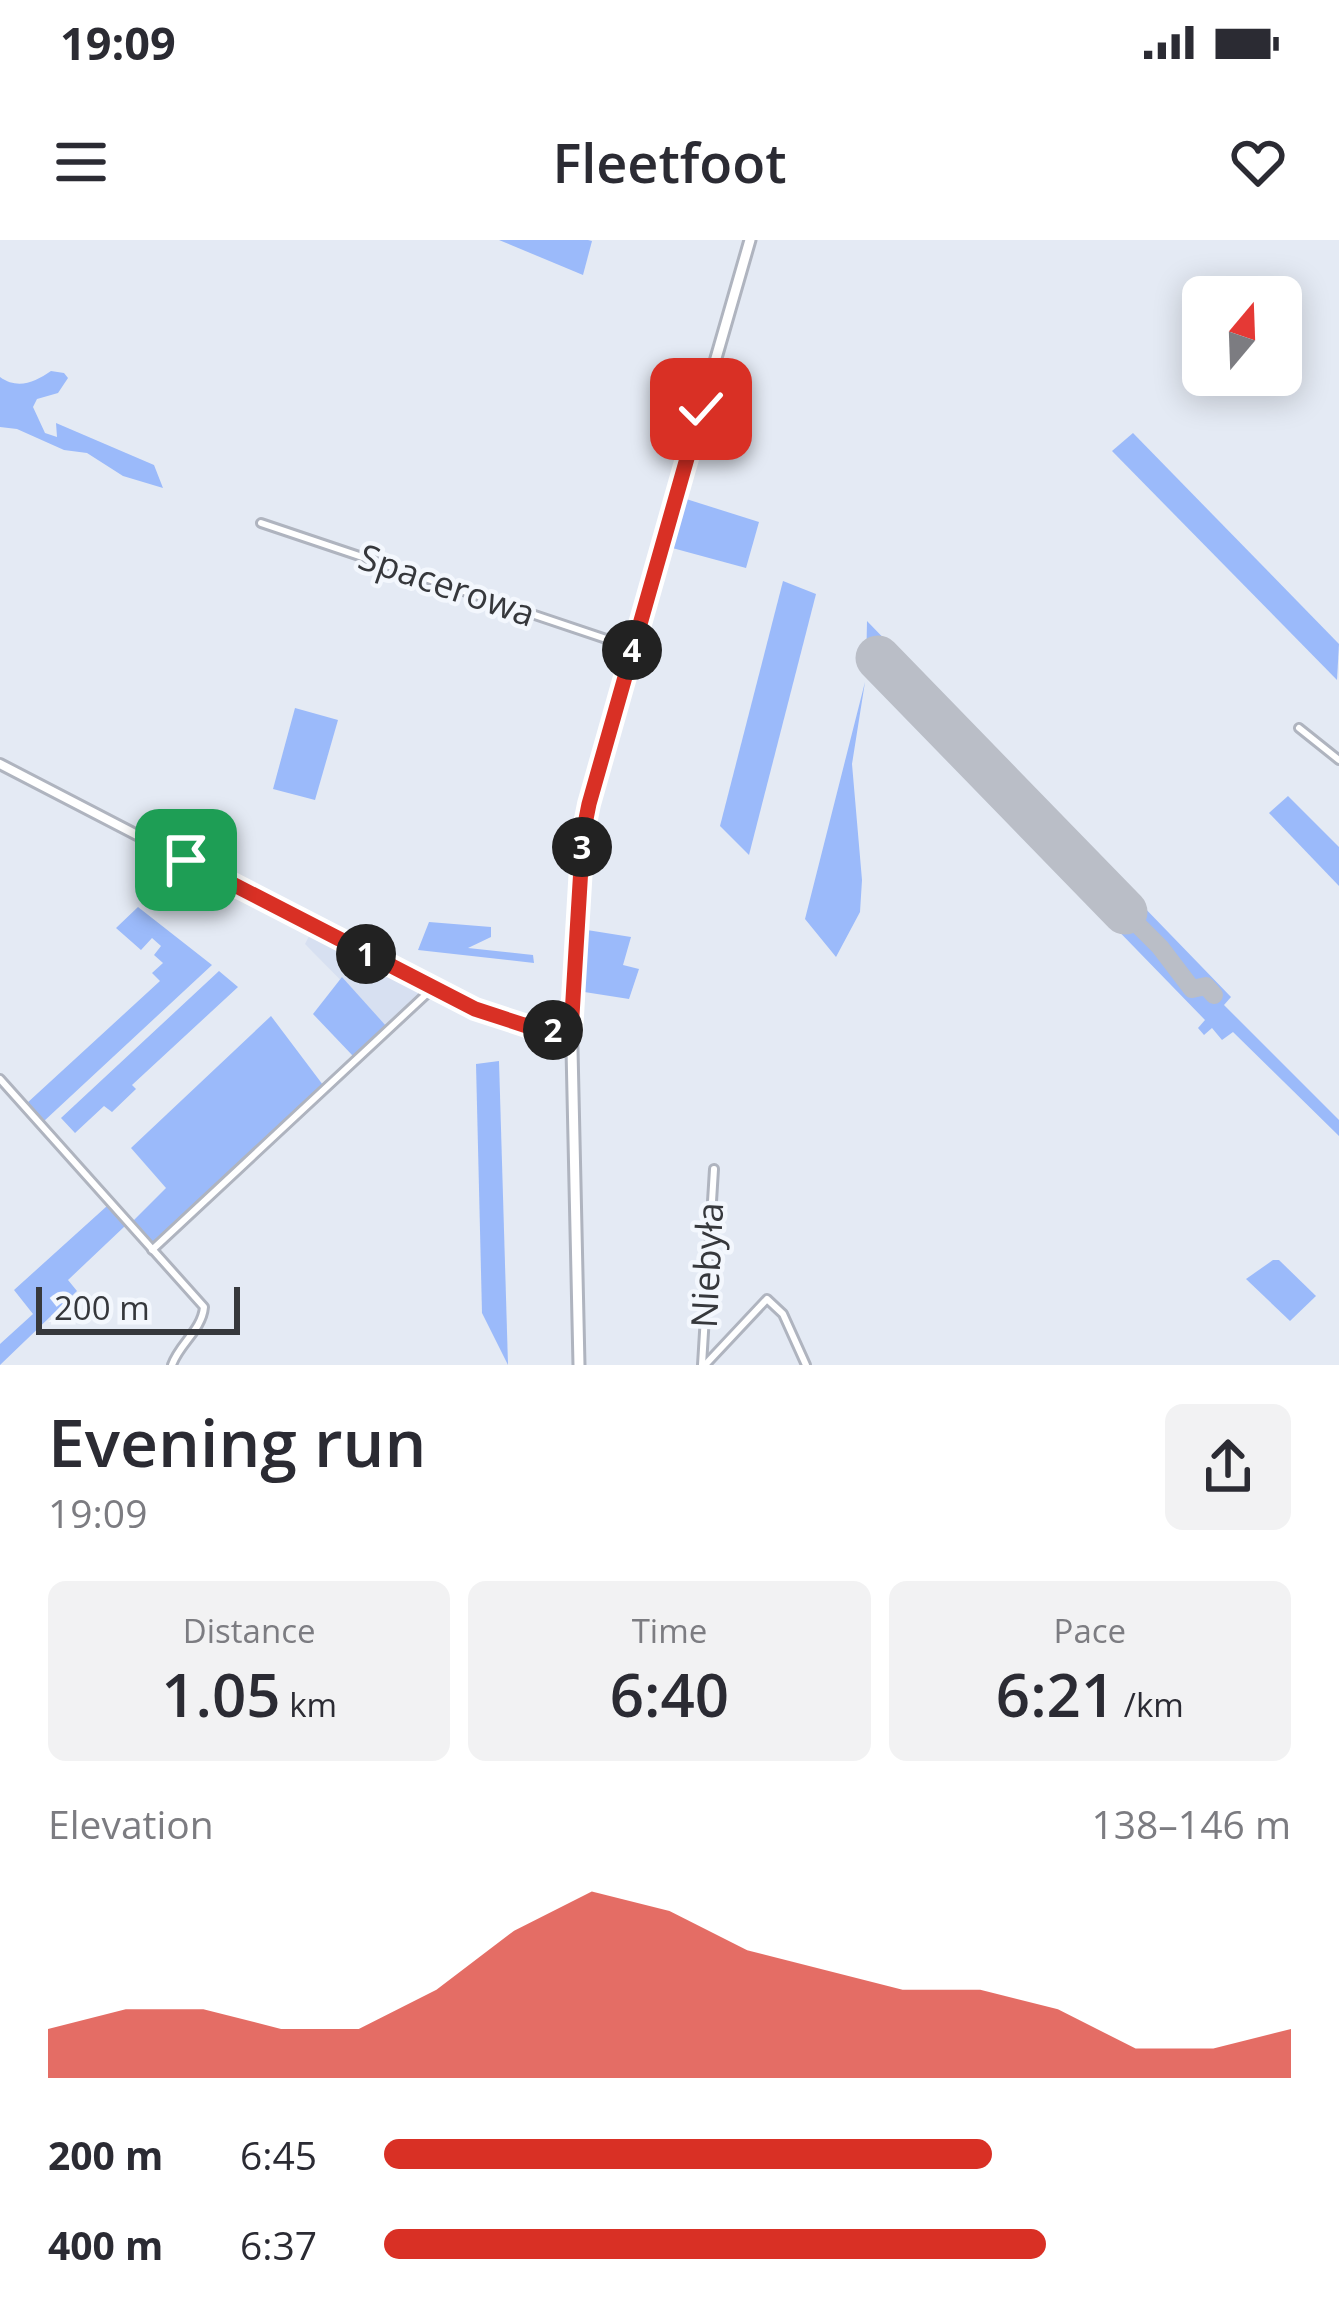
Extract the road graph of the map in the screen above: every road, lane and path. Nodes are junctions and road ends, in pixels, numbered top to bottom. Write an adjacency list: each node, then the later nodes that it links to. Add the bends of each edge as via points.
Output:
1 (750, 240): 3 (main road)
2 (261, 523): 3 (street, Spacerowa)
3 (633, 648): 8 (main road, via 583,834)
4 (1299, 728): 5 (street)
5 (1339, 760)
6 (0, 764): 7 (street)
7 (433, 988): 8 (street, via 497,1018); 11 (street)
8 (571, 1032): 14 (main road)
9 (0, 1078): 11 (street)
10 (714, 1169): 12 (street, Niebyła)
11 (152, 1250): 13 (street, via 204,1307)
12 (703, 1364): 15 (street, via 767,1299 783,1314)
13 (172, 1365)
14 (579, 1365)
15 (806, 1365)

